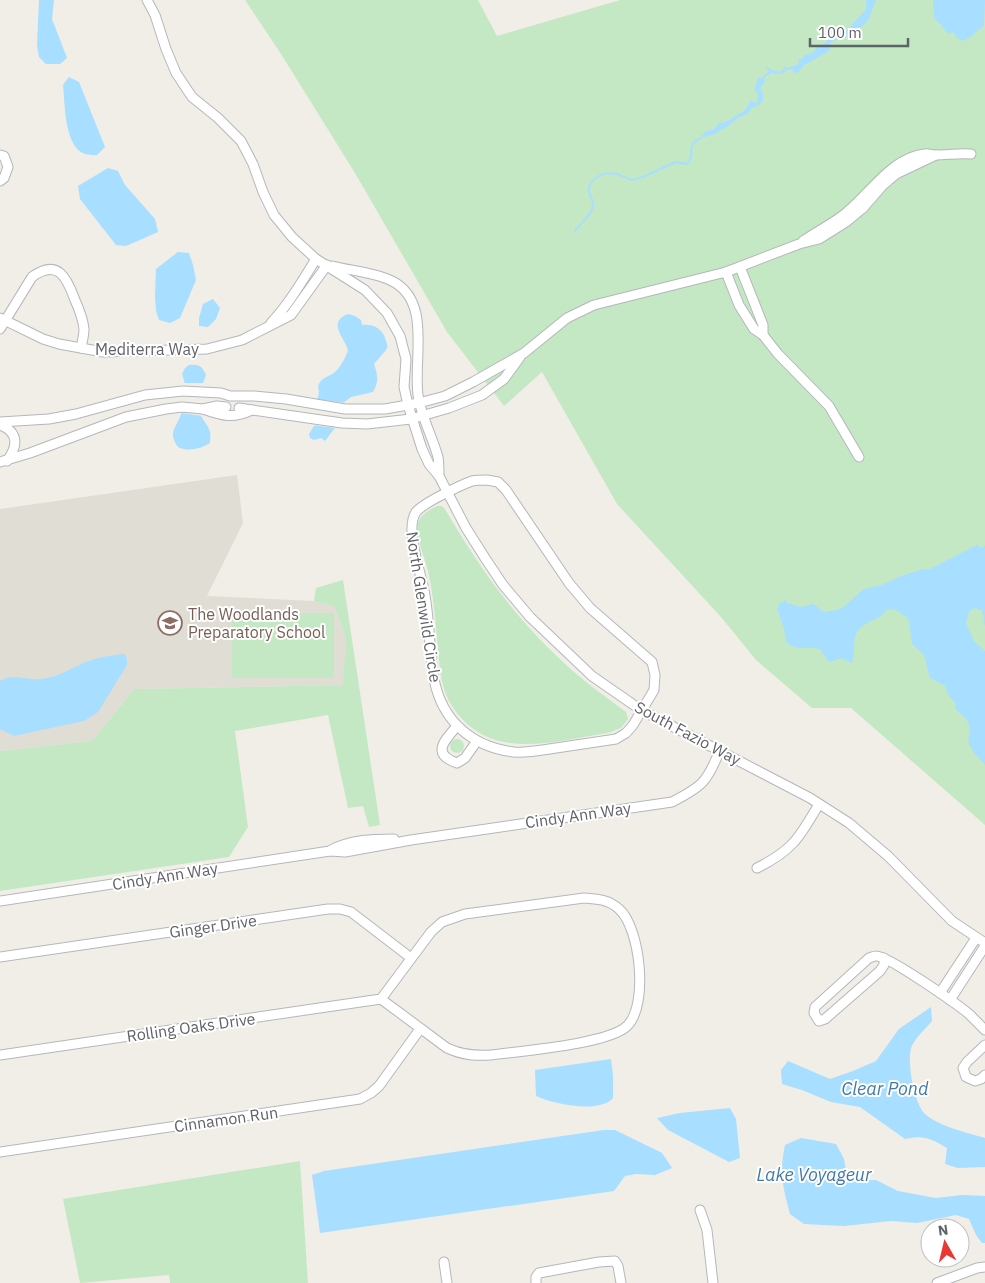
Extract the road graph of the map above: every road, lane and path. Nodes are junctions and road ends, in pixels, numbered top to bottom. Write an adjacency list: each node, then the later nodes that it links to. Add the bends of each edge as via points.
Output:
1 (146, 0): 5 (street, via 155,15 176,73 192,97 241,141 274,215)
2 (971, 154): 7 (street, via 936,155 896,174 863,208 819,239)
3 (0, 155): 4 (street, via 4,156 8,167)
4 (0, 180)
5 (316, 259): 6 (street); 10 (street, Mediterra Way, via 282,311)
6 (327, 265): 10 (street, Mediterra Way, via 291,315); 16 (street, South Fazio Way, via 376,275 407,292 415,308 418,332); 17 (street, South Fazio Way, via 365,290 390,318 400,336 406,359 404,387)
7 (740, 267): 8 (street); 11 (street, via 763,325)
8 (726, 272): 11 (street, via 741,308 754,329); 13 (street, via 594,305 567,318)
9 (1, 323): 12 (street, Mediterra Way, via 43,339); 12 (street, via 32,277 47,269 55,270 68,280 81,314 84,331)
10 (266, 329): 12 (street, Mediterra Way, via 242,340 207,349 103,352)
11 (763, 334): 26 (street, via 829,406)
12 (81, 348)
13 (524, 353): 16 (street, via 445,396); 23 (street, via 504,379 482,395)
14 (145, 396): 15 (street, via 183,391 243,391); 22 (street); 25 (street, via 76,414)
15 (254, 396): 17 (street, via 345,409); 21 (street)
16 (419, 404): 17 (street); 23 (street, South Fazio Way)
17 (408, 405): 24 (street, South Fazio Way)
18 (226, 407): 20 (street)
19 (239, 408): 21 (street)
20 (203, 409): 21 (street, via 232,416); 22 (street)
21 (252, 410): 24 (street, via 342,423)
22 (148, 412): 27 (street)
23 (424, 416): 24 (street); 28 (street, South Fazio Way, via 438,458)
24 (411, 419): 28 (street, South Fazio Way, via 429,464)
25 (0, 424): 27 (street, via 8,428 15,445)
26 (859, 457)
27 (3, 462)
28 (439, 476): 29 (street, South Fazio Way)
29 (447, 493): 30 (street, South Fazio Way, via 503,586 530,617 592,676); 30 (street, North Glenwild Circle, via 473,480 498,482 506,490 569,583 590,608 652,662 654,690); 31 (street, North Glenwild Circle, via 417,511 411,523 411,536 427,606 434,678 444,708)
30 (641, 710): 32 (street, North Glenwild Circle, via 633,725 616,739 531,752 498,749); 33 (street, South Fazio Way)
31 (457, 726): 32 (street, North Glenwild Circle); 32 (street, via 443,742 442,752 447,760 457,763 465,758)
32 (477, 741)
33 (720, 750): 34 (street, South Fazio Way); 36 (street, Cindy Ann Way, via 710,775 695,790 672,802 411,840 342,844 330,851)
34 (819, 804): 35 (street, via 798,839 777,858); 37 (street, South Fazio Way, via 849,823 888,856 952,921)
35 (757, 868)
36 (0, 901)
37 (976, 938): 38 (street, South Fazio Way); 42 (street)
38 (985, 945): 44 (street)
39 (0, 957): 40 (street, Ginger Drive, via 340,908)
40 (411, 958): 43 (street); 45 (street, via 431,932 454,917 584,898 610,902 620,909 630,926 637,957 638,1008 627,1027 617,1034 475,1056 458,1053)
41 (884, 958): 41 (street, via 869,958 815,1007 814,1013 819,1021 880,971); 42 (street)
42 (940, 993): 44 (street)
43 (381, 999): 45 (street); 48 (street, Rolling Oaks Drive)
44 (950, 1000): 46 (street)
45 (420, 1029): 50 (street, Cinnamon Run, via 379,1086 360,1099)
46 (985, 1030)
47 (985, 1045): 49 (street, via 963,1068 966,1077 974,1081)
48 (0, 1055)
49 (985, 1075)
50 (0, 1152)
51 (700, 1210): 57 (street, via 707,1230)
52 (444, 1262): 55 (street)
53 (985, 1267): 58 (street)
54 (536, 1280): 56 (street, via 539,1273 547,1271 615,1261)
55 (447, 1283)
56 (621, 1283)
57 (713, 1283)
58 (937, 1283)

